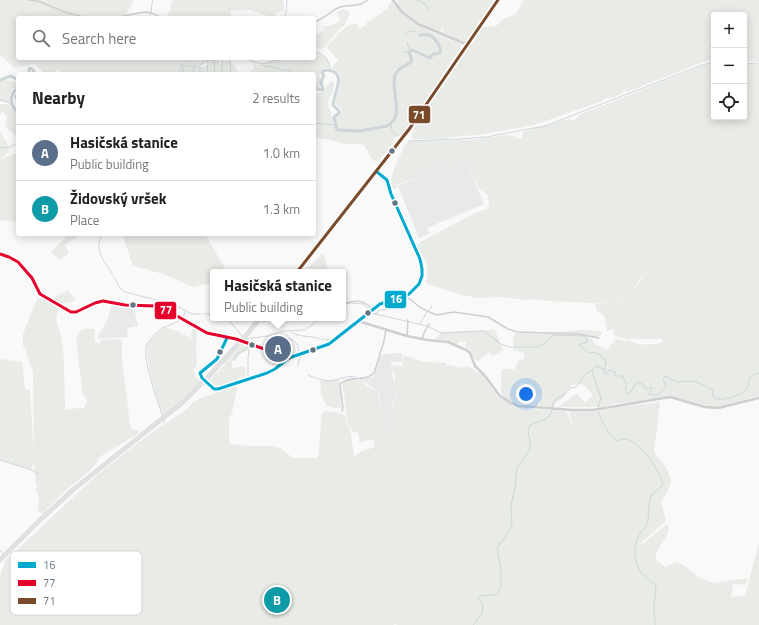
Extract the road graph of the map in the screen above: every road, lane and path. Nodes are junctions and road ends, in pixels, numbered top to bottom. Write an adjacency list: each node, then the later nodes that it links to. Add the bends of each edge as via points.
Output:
1 (30, 0): 5 (street)
2 (368, 0): 8 (street, via 356,6 340,7)
3 (393, 0): 9 (street, via 402,12 418,24)
4 (498, 0): 9 (main road)
5 (80, 16)
6 (125, 16): 7 (street, via 143,12)
7 (158, 16)
8 (316, 21)
9 (468, 45): 10 (main road)
10 (377, 172): 12 (main road); 13 (street, via 388,182 421,263 420,280 414,290)
11 (0, 254): 22 (street, via 18,262 29,274 40,294 71,312 103,301 156,306 207,333)
12 (299, 269)
13 (406, 296): 15 (street, via 383,303); 23 (street, via 421,308 436,315 454,312 488,317 517,332 578,334)
14 (346, 303): 15 (street, via 365,302)
15 (372, 310): 18 (street)
16 (408, 320): 21 (street)
17 (258, 321): 25 (main road, bridge)
18 (358, 321): 20 (street); 26 (street, via 329,344)
19 (429, 324): 24 (street)
20 (386, 329): 21 (street); 30 (street, via 374,373 368,377 347,379 340,384 344,408)
21 (407, 336): 24 (street)
22 (228, 338): 25 (street); 27 (main road, via 218,359 200,372)
23 (599, 338)
24 (422, 339): 29 (street, via 448,342 469,351 475,366 499,395 511,403 526,407 593,410 670,397 704,407 718,408)
25 (241, 342): 26 (street); 27 (main road)
26 (289, 358): 28 (street, via 267,373)
27 (205, 381): 28 (main road); 31 (main road, via 167,415 74,489)
28 (213, 389)
29 (759, 398)
30 (342, 411)
31 (0, 560)

